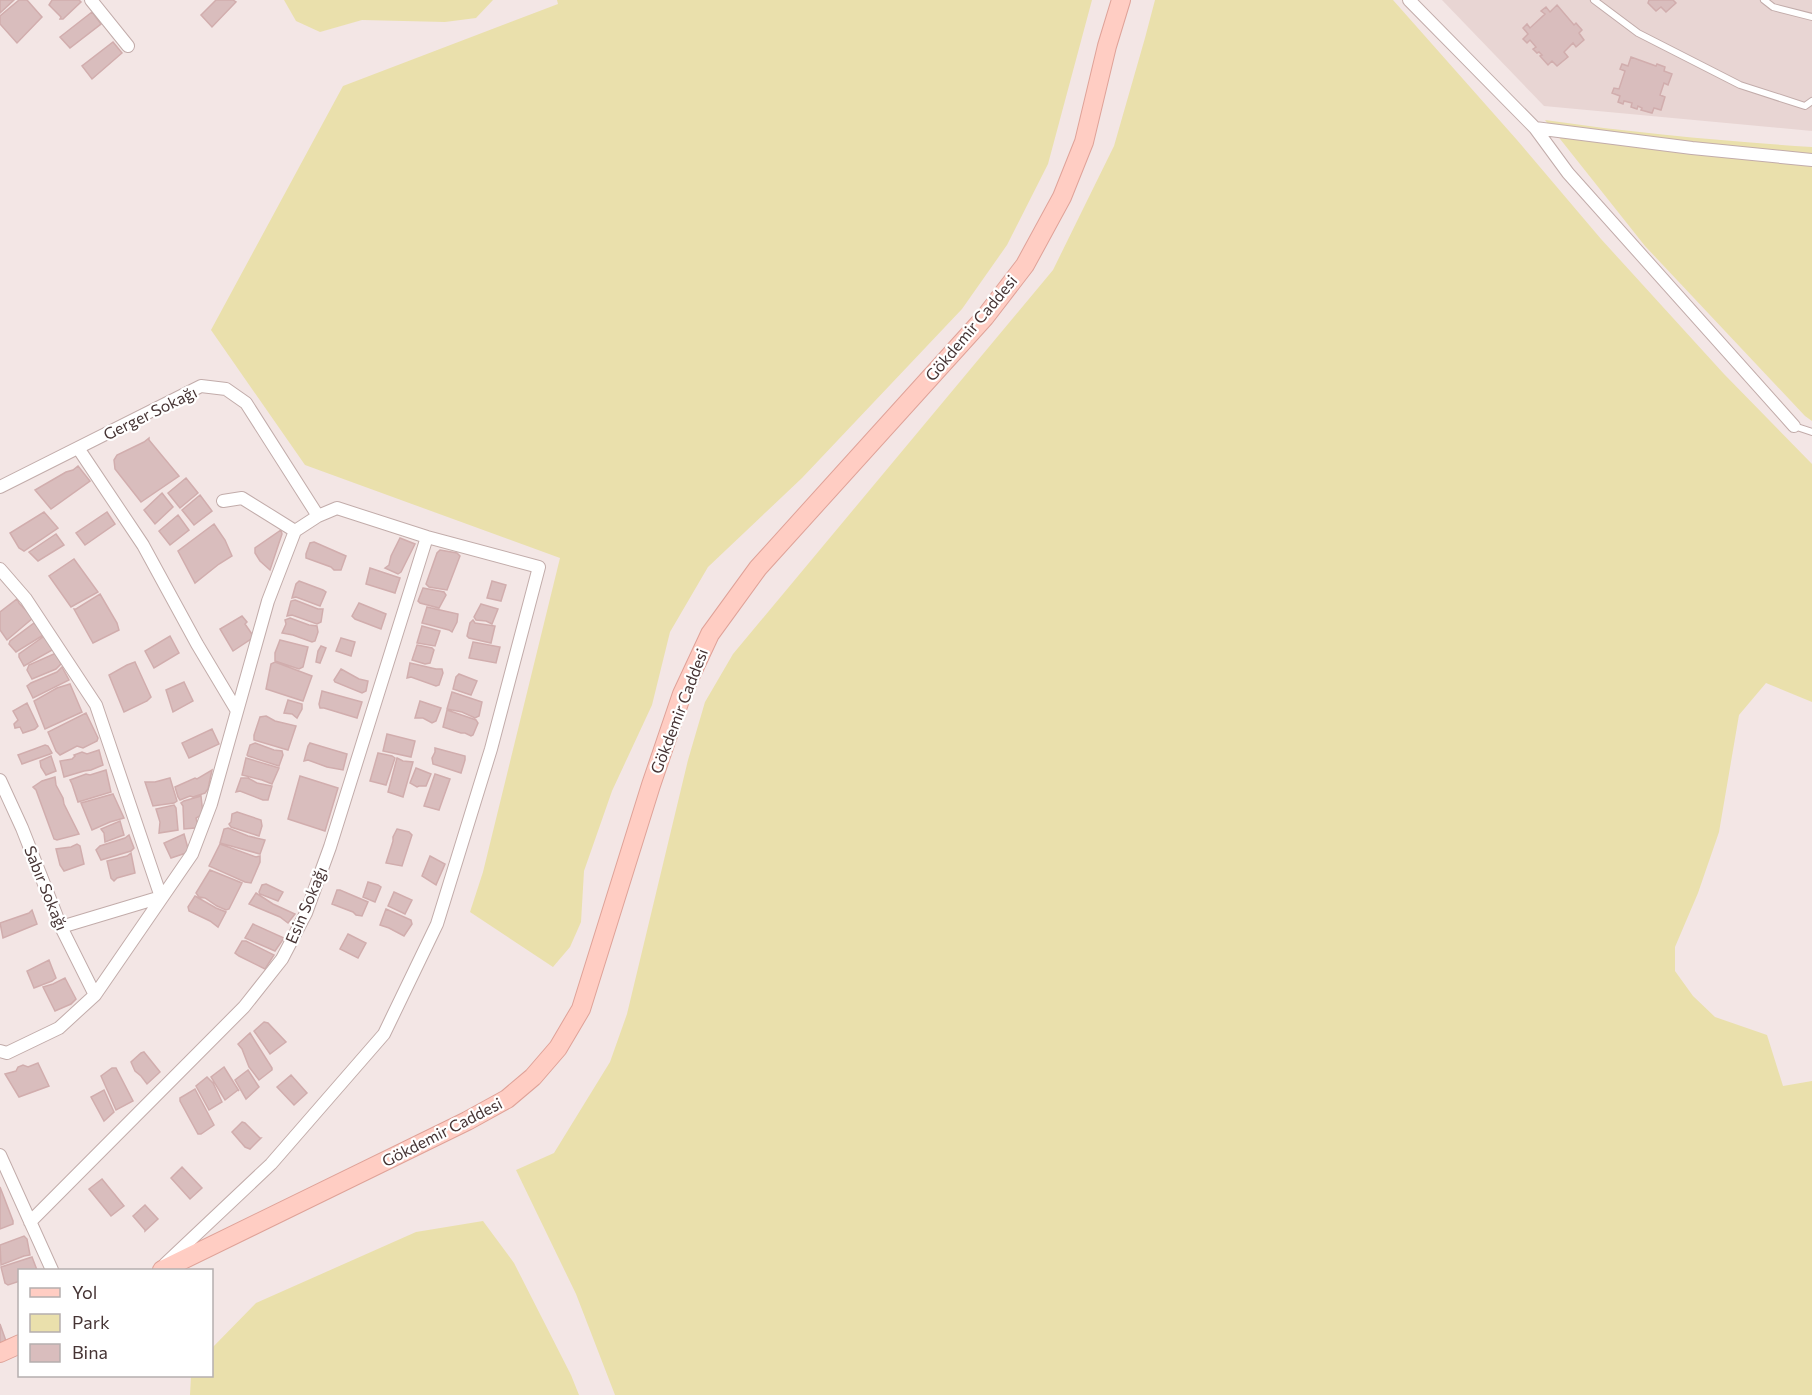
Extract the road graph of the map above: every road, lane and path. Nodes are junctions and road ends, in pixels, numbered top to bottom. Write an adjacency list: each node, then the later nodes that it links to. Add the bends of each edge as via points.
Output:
1 (91, 0): 7 (street)
2 (1121, 0): 30 (main road, Gökdemir Caddesi, via 1084,142 1062,197 1025,265 985,317 758,568 710,634 682,694 581,1009 558,1048 533,1077 497,1105)
3 (1408, 0): 9 (street)
4 (1594, 0): 8 (lane, via 1638,33 1740,85 1805,106)
5 (1764, 0): 6 (lane, via 1773,7)
6 (1812, 17)
7 (128, 46)
8 (1812, 101)
9 (1535, 128): 10 (street); 11 (street, via 1568,173)
10 (1812, 160)
11 (1794, 426): 12 (lane)
12 (1812, 432)
13 (78, 448): 14 (street, Gerger Sokağı); 16 (street, Gerger Sokağı, via 201,387 226,389 246,403); 20 (street, via 143,546)
14 (0, 488)
15 (223, 501): 17 (street, via 242,498)
16 (318, 516): 17 (street); 18 (street, Gökdemir Caddesi, via 337,508)
17 (295, 531): 20 (street, via 268,601)
18 (427, 537): 27 (street, Esin Sokağı, via 330,847 306,913 282,959 244,1006); 29 (street, Gökdemir Caddesi, via 539,567 491,749 436,924 384,1034 271,1164)
19 (0, 569): 22 (street, via 26,599 96,705)
20 (237, 711): 22 (street, via 211,804 192,854)
21 (0, 780): 23 (street, Sabır Sokağı)
22 (161, 897): 23 (street); 24 (street)
23 (61, 927): 24 (street, Sabır Sokağı)
24 (94, 995): 25 (street, via 59,1028 8,1053)
25 (0, 1051)
26 (0, 1155): 27 (street)
27 (30, 1222): 28 (street)
28 (52, 1269)
29 (161, 1269)
30 (162, 1269)
31 (18, 1345): 32 (main road)
32 (0, 1353)

